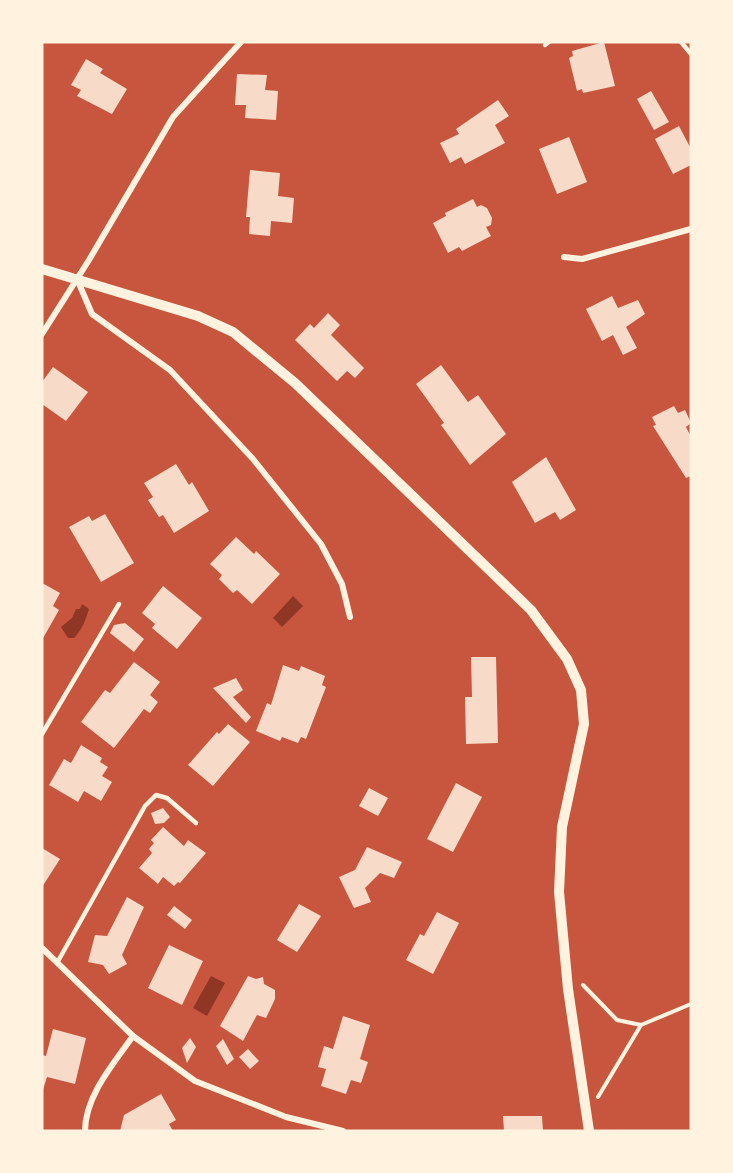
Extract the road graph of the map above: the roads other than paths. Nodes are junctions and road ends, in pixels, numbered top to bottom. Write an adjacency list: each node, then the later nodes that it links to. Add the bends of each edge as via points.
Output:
1 (241, 42): 7 (street, via 172,117)
2 (681, 42): 3 (lane)
3 (691, 54)
4 (691, 229): 5 (street, via 582,259)
5 (564, 257)
6 (42, 269): 7 (street)
7 (77, 278): 8 (street); 10 (street, via 92,314 170,370 253,459 321,544 342,584); 18 (street, via 198,316 233,332 295,383 531,610 567,659 581,690 584,724 562,827 559,892)
8 (42, 334)
9 (119, 604): 11 (lane)
10 (350, 617)
11 (42, 734)
12 (196, 823): 14 (lane, via 167,798 156,795 145,806)
13 (42, 948): 14 (street)
14 (57, 963): 15 (street)
15 (133, 1036): 16 (street, via 102,1080 85,1120); 17 (street, via 195,1081 286,1117)
16 (85, 1131)
17 (343, 1131)
18 (589, 1131)

